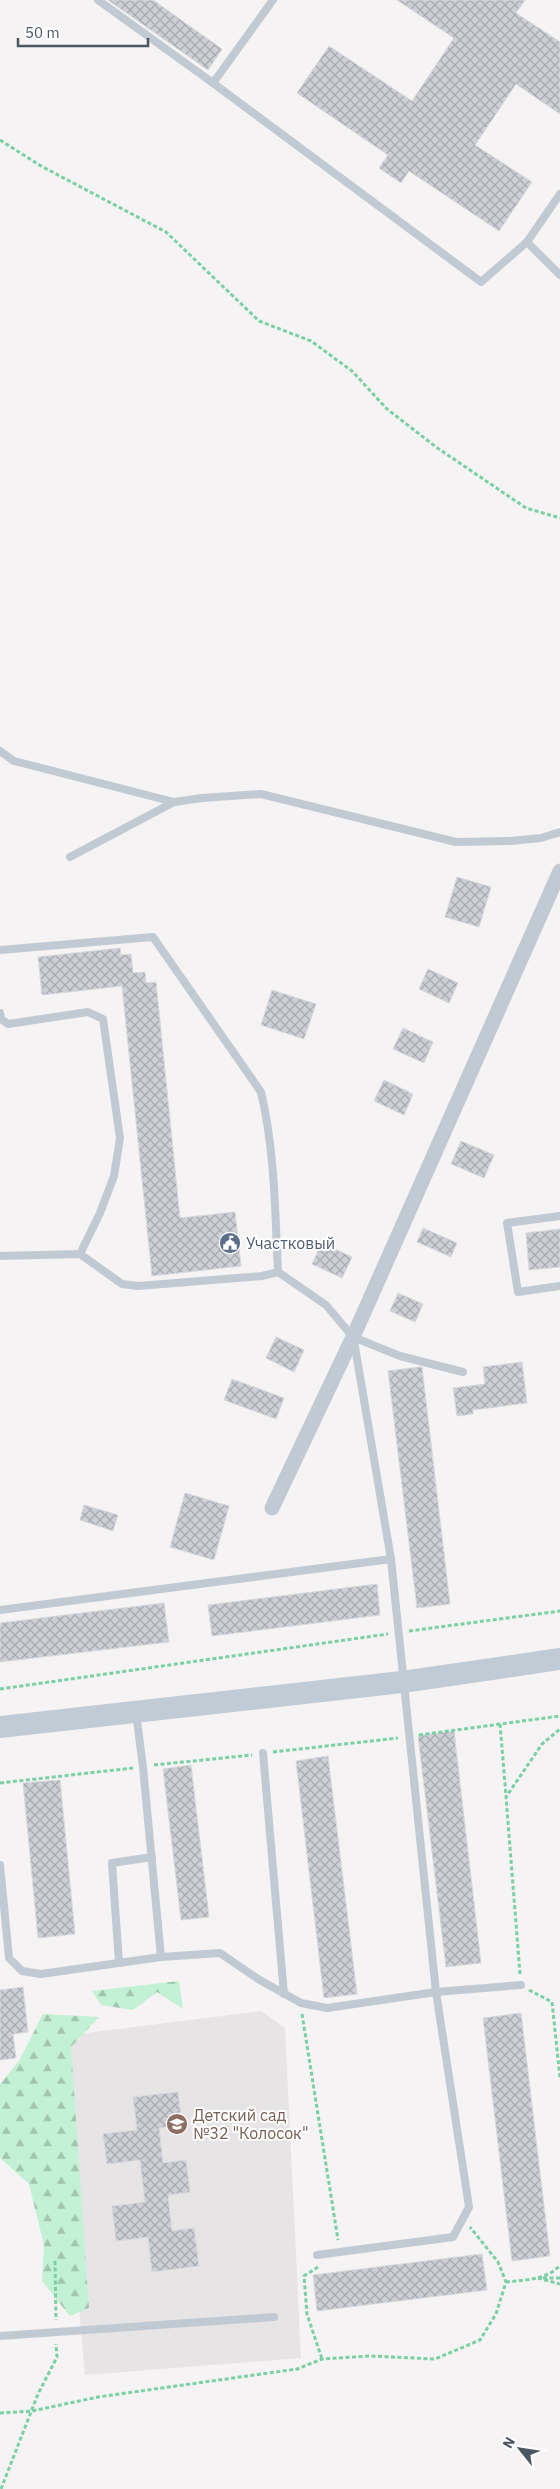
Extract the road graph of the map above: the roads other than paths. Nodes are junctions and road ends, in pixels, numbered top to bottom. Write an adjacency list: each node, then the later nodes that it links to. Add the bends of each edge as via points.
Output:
1 (98, 0): 3 (lane)
2 (273, 0): 3 (lane)
3 (213, 83): 5 (lane, via 480,282)
4 (560, 194): 5 (lane)
5 (527, 242): 6 (lane)
6 (560, 274)
7 (0, 751): 8 (lane, via 14,761)
8 (174, 802): 9 (lane, via 261,794 456,842 510,841 541,838); 10 (lane)
9 (560, 832)
10 (70, 857)
11 (560, 871): 19 (street)
12 (0, 950): 17 (lane, via 147,937 157,941 261,1092 274,1182)
13 (0, 1013): 15 (lane, via 0,1019 8,1024 88,1012 103,1019 120,1138 114,1176)
14 (560, 1216): 18 (lane, via 507,1223 518,1292)
15 (80, 1254): 16 (lane); 17 (lane, via 122,1284 138,1286)
16 (0, 1256)
17 (278, 1272): 19 (lane, via 326,1305)
18 (560, 1286)
19 (353, 1337): 20 (lane, via 400,1356); 21 (street); 22 (lane)
20 (463, 1372)
21 (272, 1508)
22 (391, 1559): 23 (lane); 25 (lane)
23 (0, 1610)
24 (560, 1659): 25 (street)
25 (402, 1682): 26 (street); 35 (lane)
26 (136, 1710): 27 (street); 29 (lane)
27 (0, 1727)
28 (264, 1754): 36 (lane)
29 (152, 1857): 32 (lane); 33 (lane, via 112,1863)
30 (0, 1865): 31 (lane)
31 (4, 1945): 33 (lane, via 9,1958 22,1971 41,1974)
32 (161, 1957): 33 (lane); 36 (lane, via 220,1953)
33 (119, 1963)
34 (521, 1985): 35 (lane)
35 (436, 1992): 36 (lane, via 327,2008 301,2003); 37 (lane, via 469,2207 453,2237)
36 (284, 1994)
37 (316, 2255)
38 (274, 2317): 39 (lane)
39 (0, 2336)

